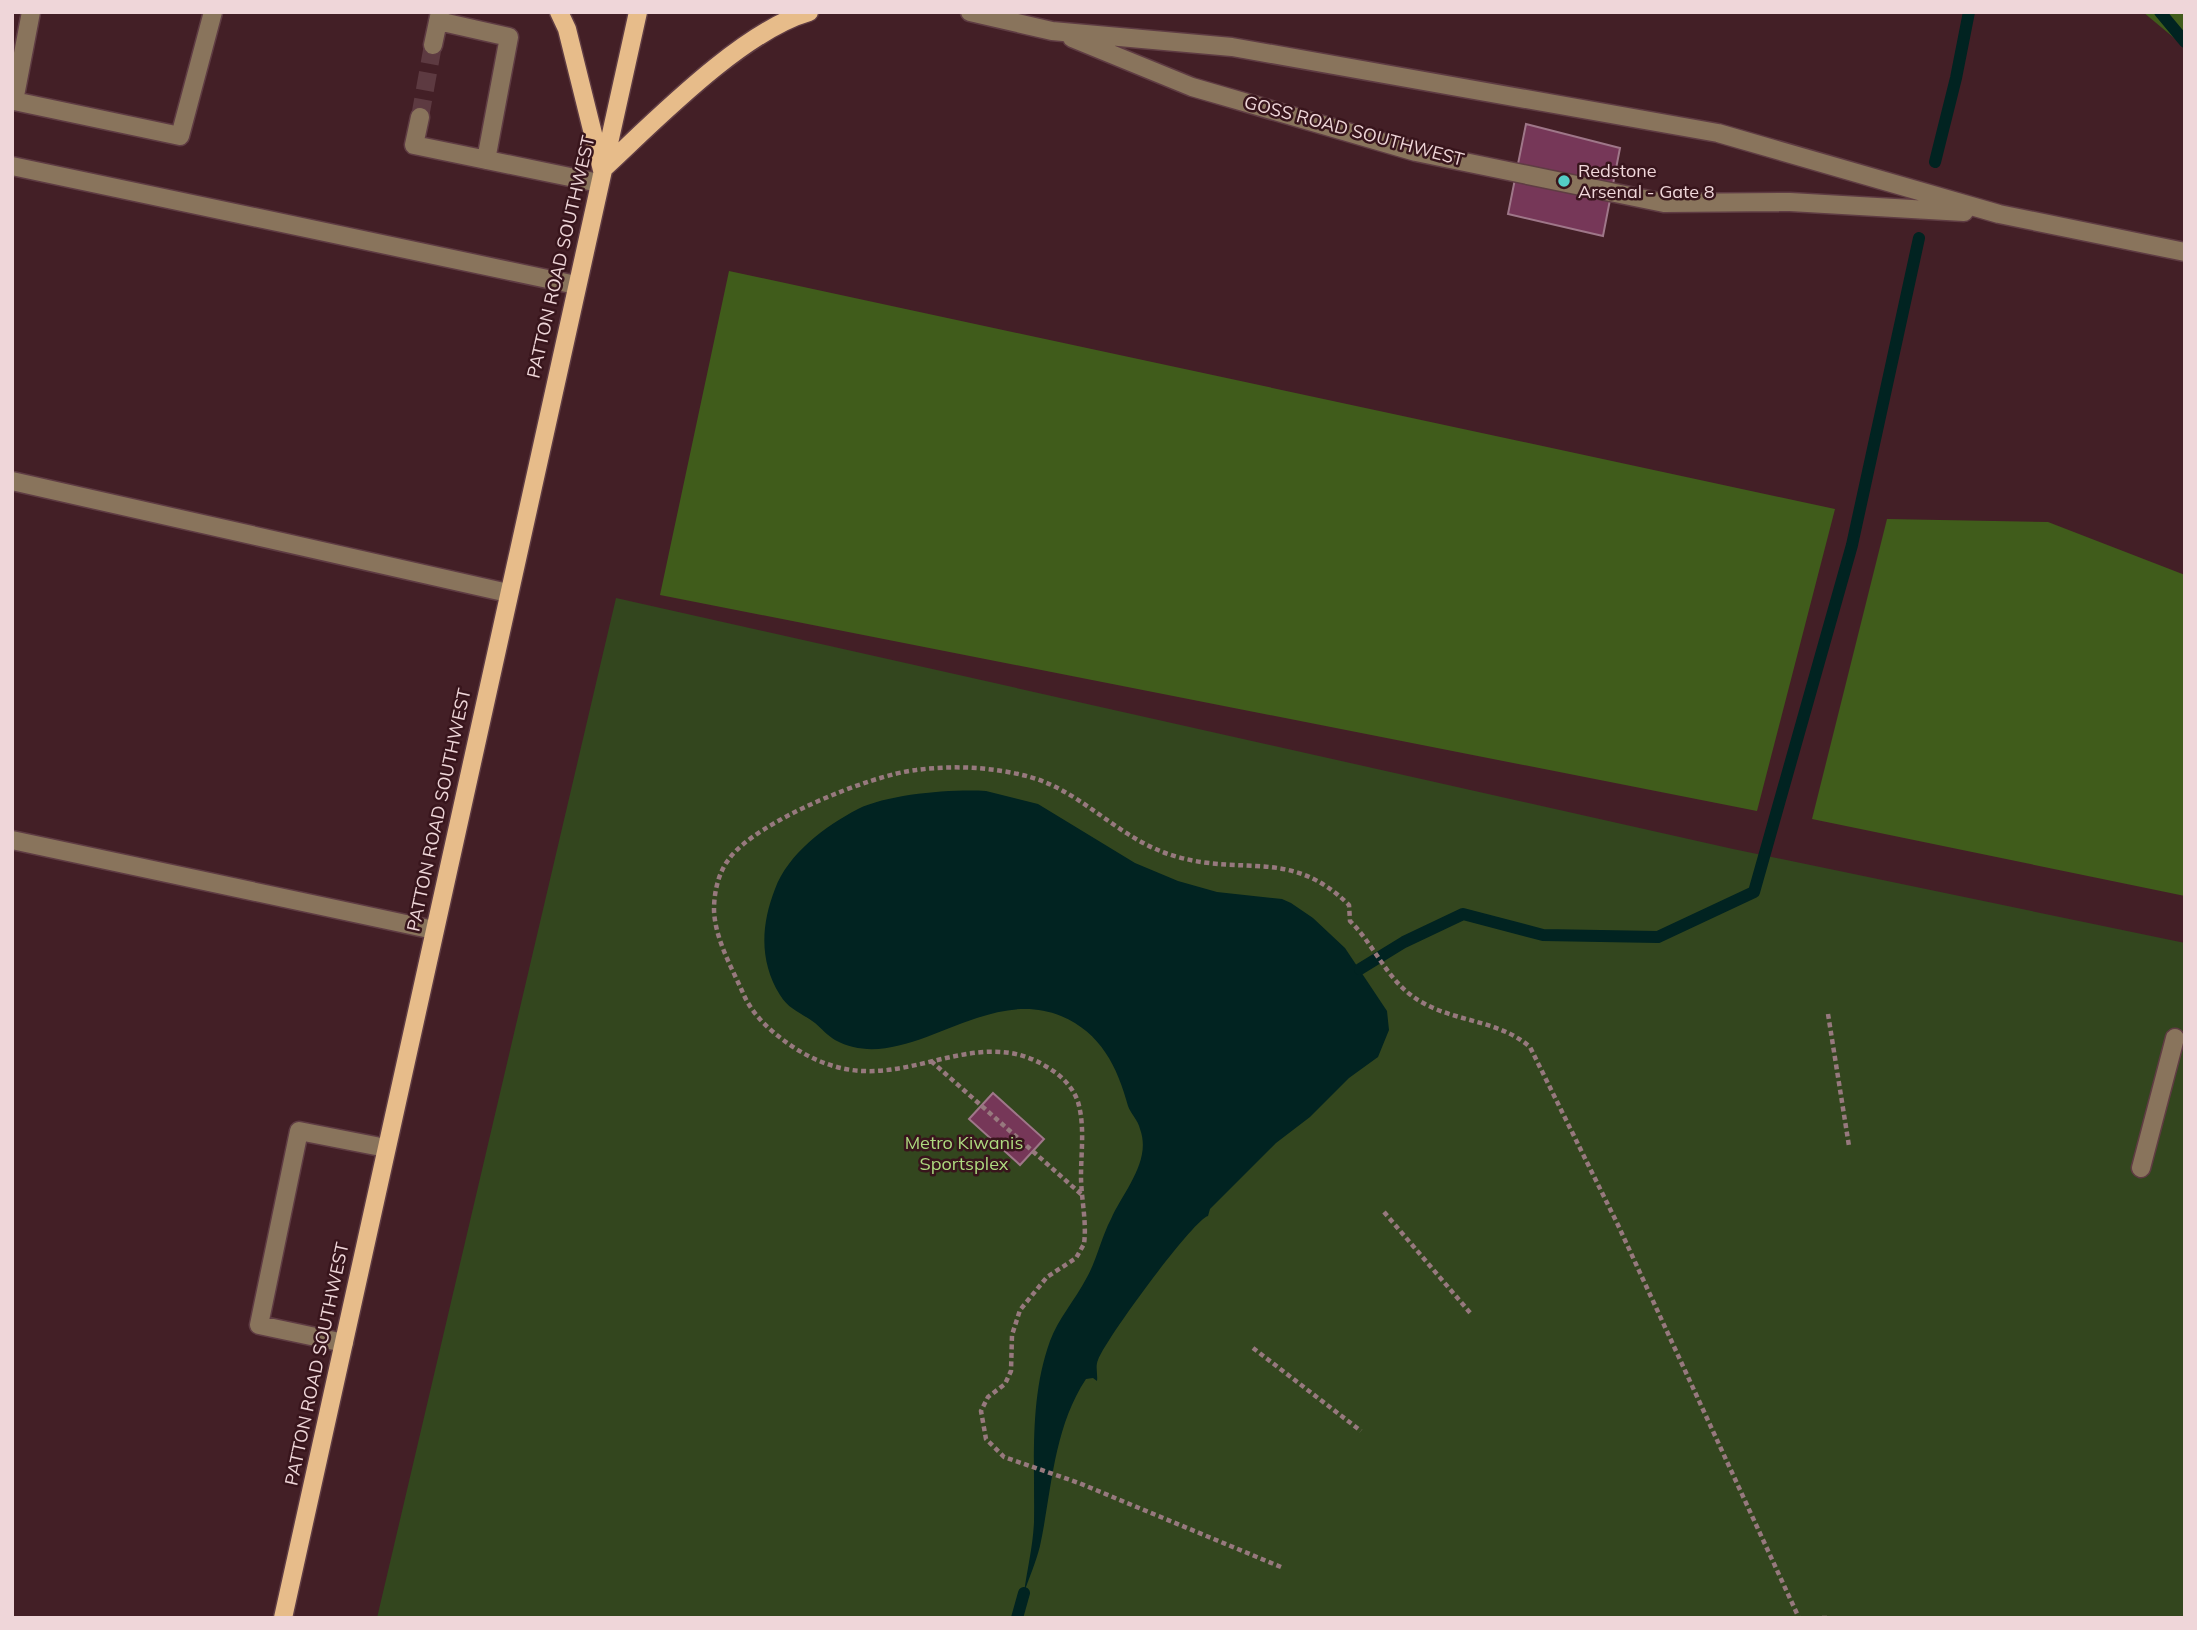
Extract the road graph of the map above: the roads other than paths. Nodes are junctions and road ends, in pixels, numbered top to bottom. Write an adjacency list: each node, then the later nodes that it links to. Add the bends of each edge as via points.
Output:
1 (31, 12): 2 (street, via 14,101 180,136)
2 (213, 12)
3 (559, 12): 13 (main road, via 567,29)
4 (638, 12): 13 (main road, PATTON ROAD SOUTHWEST)
5 (809, 12): 13 (main road, via 747,43)
6 (970, 12): 8 (street, GOSS ROAD SOUTHWEST)
7 (439, 17): 9 (street); 11 (street, via 509,37)
8 (1052, 30): 14 (street, GOSS ROAD SOUTHWEST, via 1232,47 1718,133); 14 (street, GOSS ROAD SOUTHWEST, via 1192,87 1416,152 1664,203 1790,202)
9 (433, 45)
10 (419, 117): 11 (street, via 414,145)
11 (486, 160): 13 (street)
12 (12, 166): 16 (street)
13 (601, 177): 16 (main road, PATTON ROAD SOUTHWEST)
14 (1999, 214): 15 (street, GOSS ROAD SOUTHWEST)
15 (2185, 252)
16 (576, 285): 18 (main road, PATTON ROAD SOUTHWEST)
17 (12, 481): 18 (street)
18 (508, 593): 20 (main road, PATTON ROAD SOUTHWEST)
19 (12, 840): 20 (street)
20 (434, 930): 22 (main road, PATTON ROAD SOUTHWEST)
21 (2175, 1038): 23 (street)
22 (386, 1148): 24 (main road, PATTON ROAD SOUTHWEST); 24 (street, via 299,1131 259,1325)
23 (2141, 1168)
24 (344, 1343): 25 (main road, PATTON ROAD SOUTHWEST)
25 (283, 1618)

